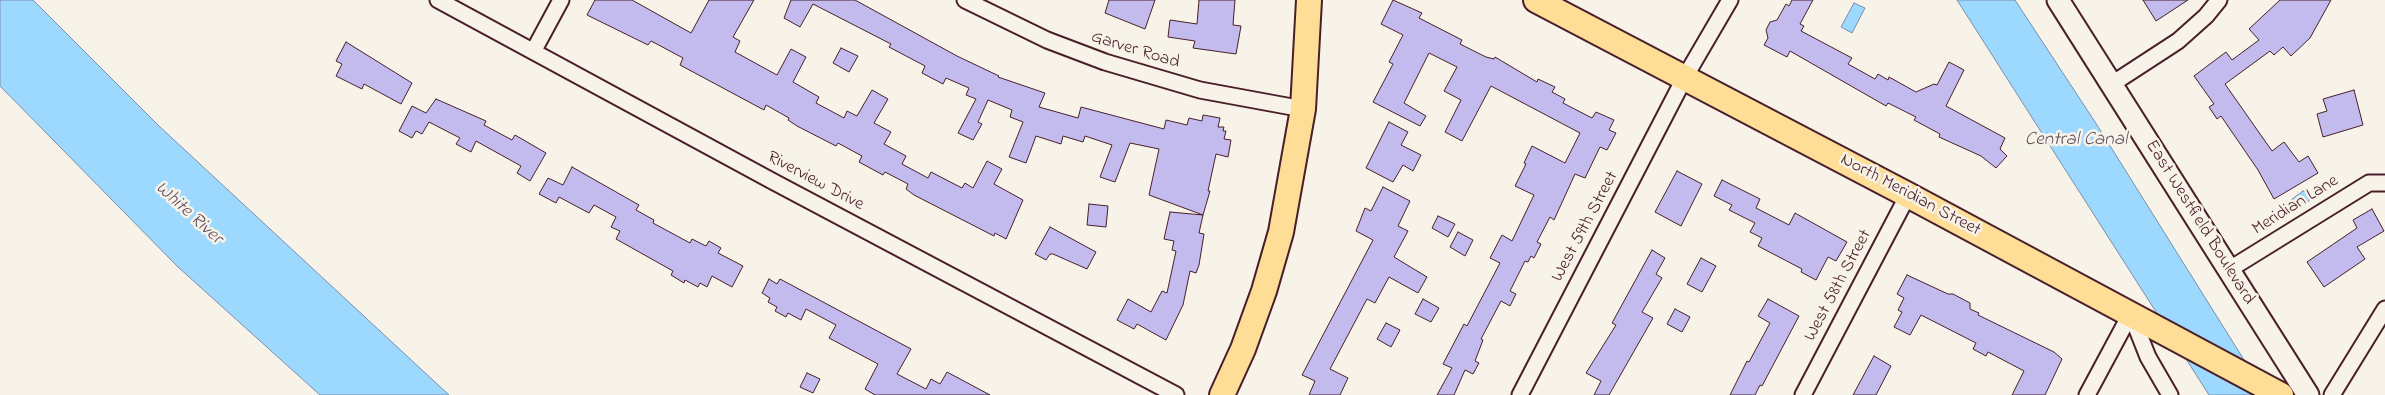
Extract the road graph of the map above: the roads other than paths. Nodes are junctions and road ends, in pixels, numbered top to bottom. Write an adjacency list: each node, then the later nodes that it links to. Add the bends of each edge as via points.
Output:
1 (438, 0): 9 (street, Riverview Drive)
2 (560, 0): 9 (street)
3 (965, 0): 12 (street, Garver Road, via 1047,40 1105,62 1200,90)
4 (1309, 0): 12 (main road)
5 (1536, 0): 10 (main road, North Meridian Street)
6 (1730, 0): 10 (street, West 59th Street)
7 (2058, 0): 11 (main road, East Westfield Boulevard)
8 (2219, 0): 11 (street, via 2178,41)
9 (534, 50): 19 (street, Riverview Drive)
10 (1686, 77): 14 (main road, North Meridian Street); 21 (street, West 59th Street)
11 (2112, 84): 15 (main road, East Westfield Boulevard)
12 (1303, 109): 20 (main road, via 1292,179 1271,269 1243,349)
13 (2385, 183): 15 (street, Meridian Lane, via 2370,183)
14 (1908, 195): 17 (main road, North Meridian Street); 22 (street, West 58th Street)
15 (2230, 269): 25 (main road, East Westfield Boulevard)
16 (2385, 309): 26 (street)
17 (2131, 313): 18 (main road, North Meridian Street); 23 (street); 24 (street, via 2148,357)
18 (2278, 393)
19 (1176, 395)
20 (1222, 395)
21 (1520, 395)
22 (1803, 395)
23 (2087, 395)
24 (2170, 395)
25 (2308, 395)
26 (2332, 395)

